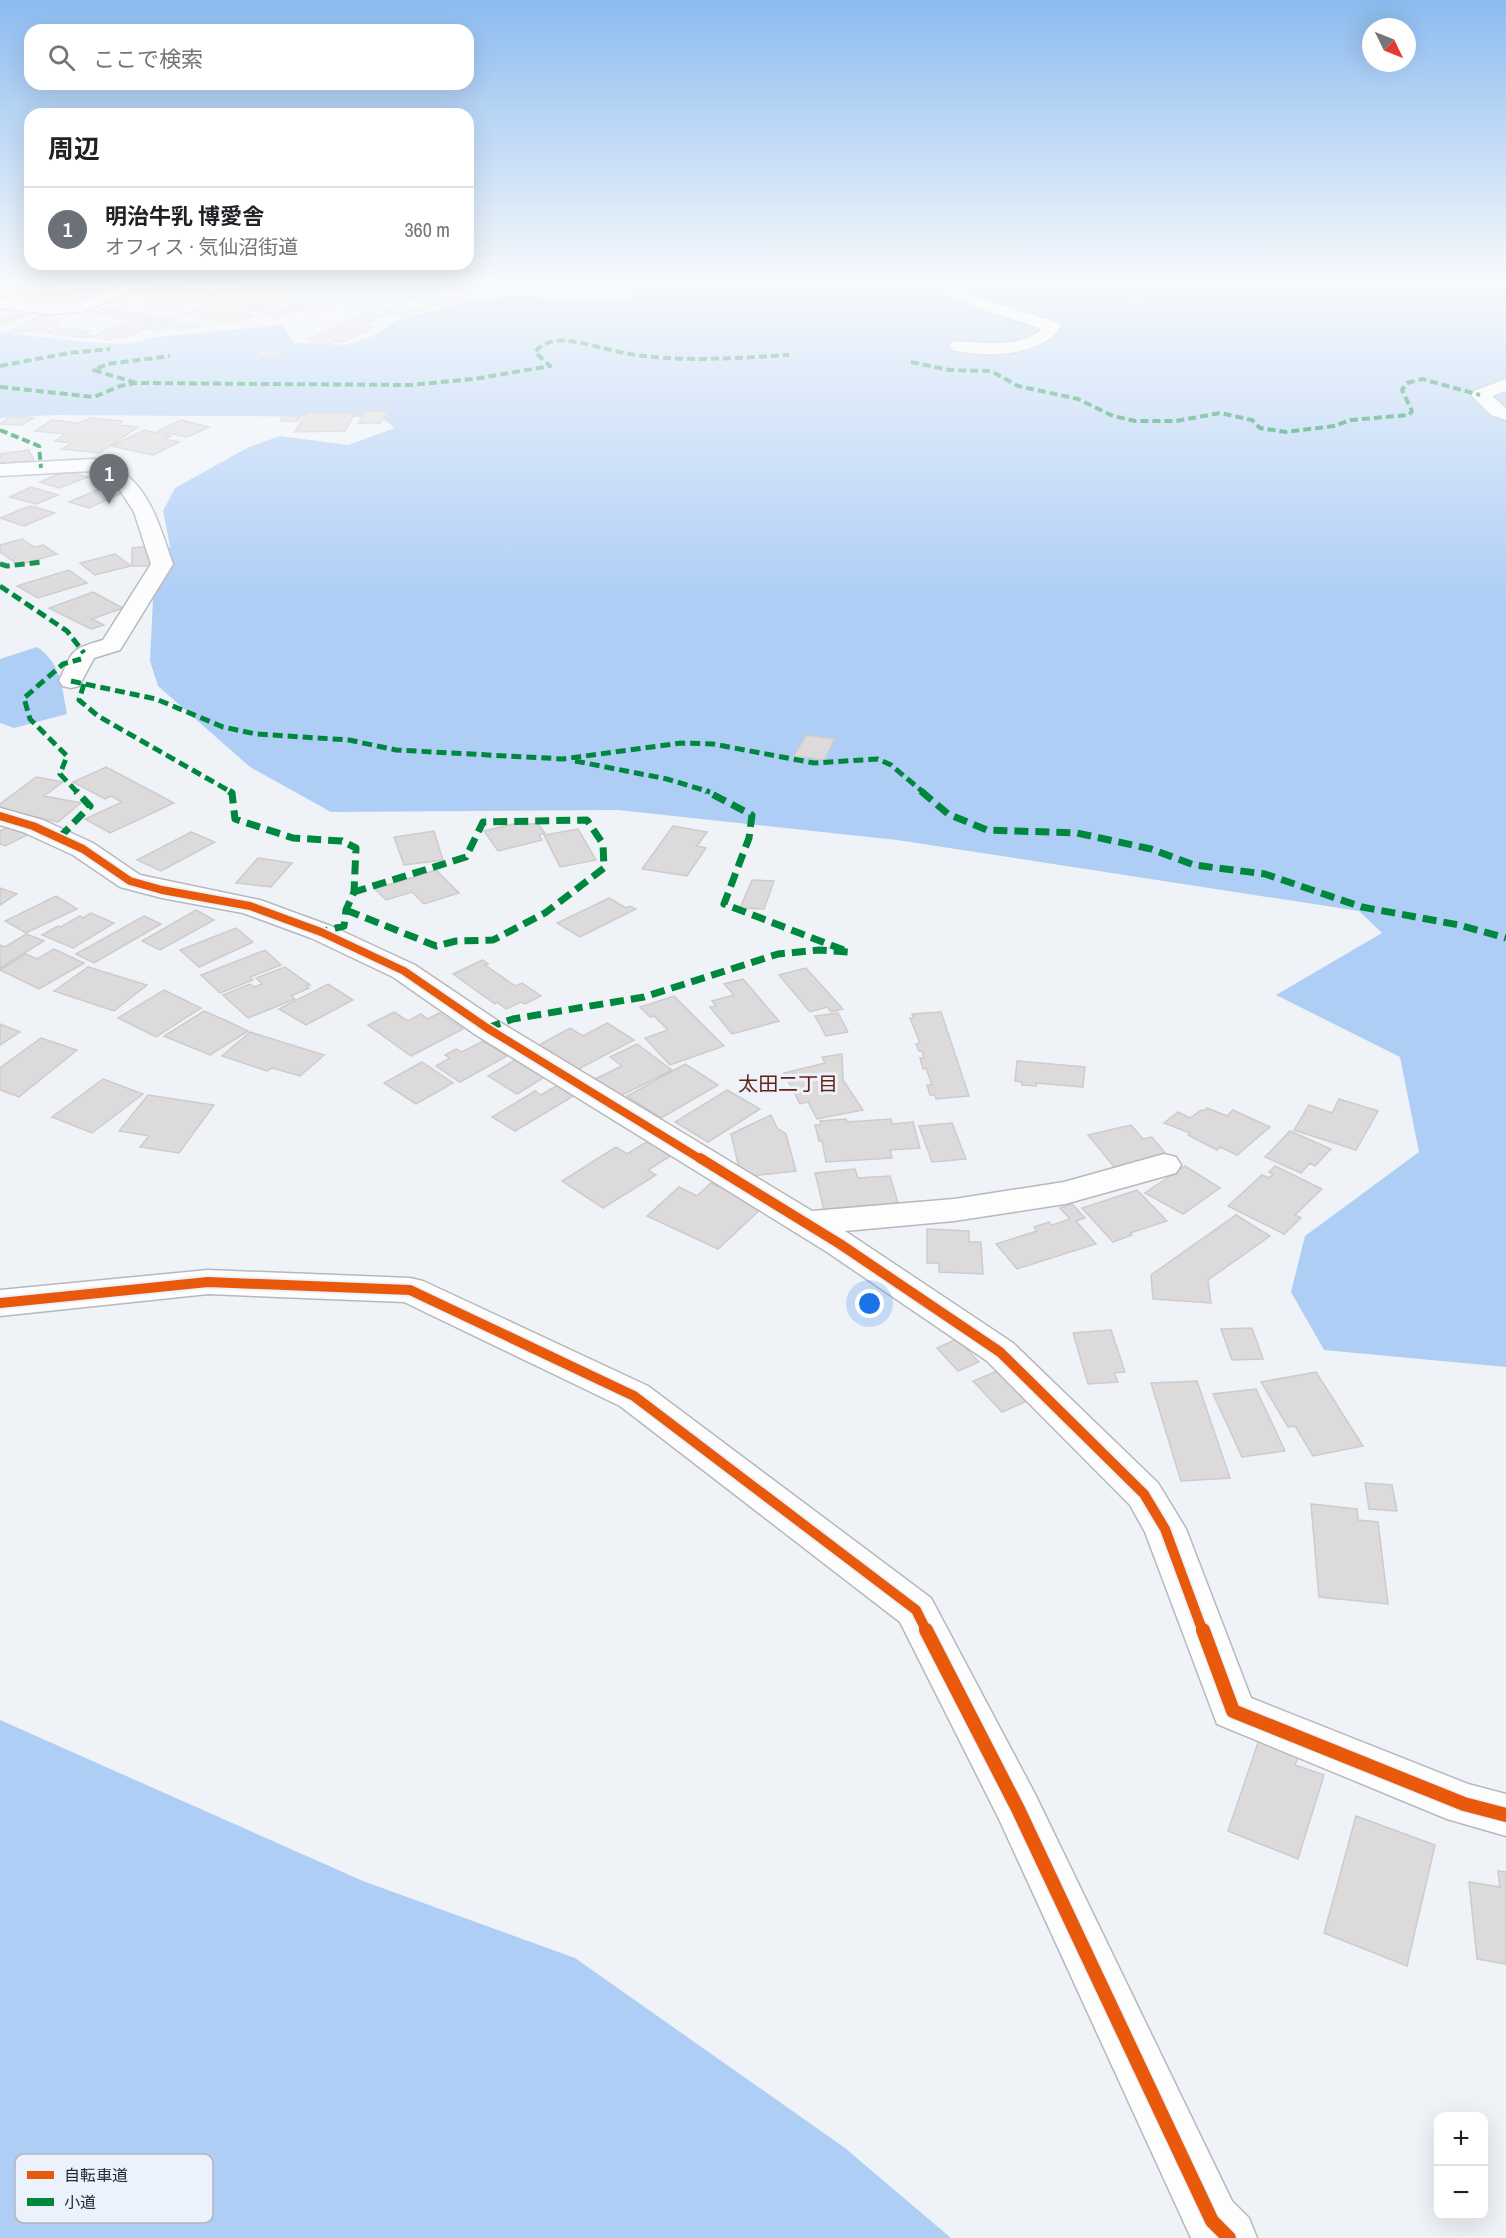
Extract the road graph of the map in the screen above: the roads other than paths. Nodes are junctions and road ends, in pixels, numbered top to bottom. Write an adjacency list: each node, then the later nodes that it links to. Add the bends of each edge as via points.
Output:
1 (1496, 388): 2 (street, via 1480,395)
2 (1506, 414)
3 (0, 470): 4 (street, via 94,465 124,480 144,512 162,564 112,645 84,653)
4 (71, 681)
5 (0, 816): 7 (street, via 83,849 130,881 250,906 321,932 404,971 488,1028)
6 (1164, 1165): 7 (street, via 1065,1193 954,1210)
7 (805, 1223): 9 (street, via 1000,1352 1144,1494 1165,1529 1233,1711 1464,1804)
8 (0, 1303): 10 (street, via 208,1282 410,1290 634,1396 907,1603 916,1610 1018,1809 1212,2221)
9 (1506, 1815)
10 (1229, 2238)

